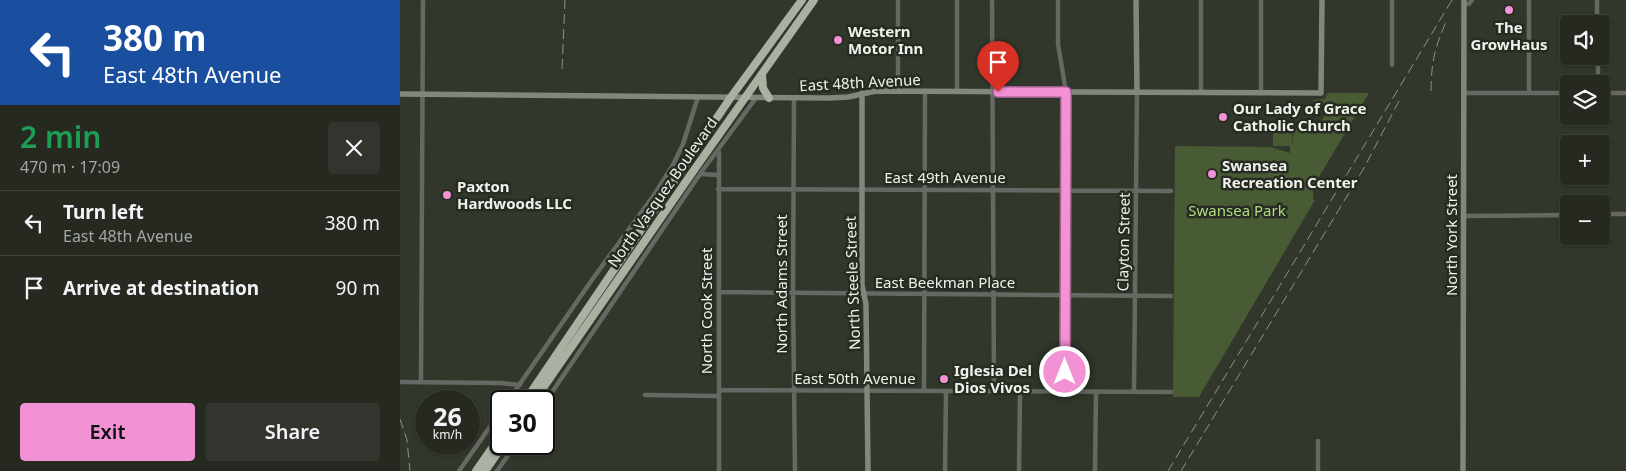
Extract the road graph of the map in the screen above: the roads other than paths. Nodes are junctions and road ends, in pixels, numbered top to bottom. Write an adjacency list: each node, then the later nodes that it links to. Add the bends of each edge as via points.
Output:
1 (422, 0): 34 (street)
2 (802, 0): 37 (highway, North Vasquez Boulevard)
3 (814, 0): 19 (highway, North Vasquez Boulevard)
4 (898, 0): 20 (street)
5 (958, 0): 22 (street)
6 (992, 0): 23 (street)
7 (1058, 0): 24 (street, via 1058,44)
8 (1136, 0): 25 (street)
9 (1201, 0): 26 (street)
10 (1261, 0): 27 (street)
11 (1322, 0): 27 (street, East 48th Avenue, via 1322,93)
12 (1392, 0): 18 (street)
13 (1472, 0): 16 (street, via 1470,4)
14 (1529, 0): 29 (street)
15 (1597, 0): 17 (street)
16 (1464, 2): 28 (street, North York Street)
17 (1598, 15)
18 (1392, 65)
19 (762, 74): 38 (highway, North Vasquez Boulevard); 40 (highway, via 763,88)
20 (898, 91): 21 (street, East 48th Avenue); 35 (street, East 48th Avenue)
21 (925, 92): 22 (street, East 48th Avenue); 48 (street)
22 (957, 92): 23 (street, East 48th Avenue)
23 (992, 92): 24 (street, East 48th Avenue); 49 (street)
24 (1066, 92): 25 (street, East 48th Avenue); 50 (street)
25 (1137, 92): 26 (street, East 48th Avenue); 51 (street, Clayton Street)
26 (1201, 92): 27 (street, East 48th Avenue)
27 (1261, 93)
28 (1464, 93): 29 (street); 56 (street, North York Street)
29 (1529, 93): 30 (street)
30 (1560, 93)
31 (1610, 93): 32 (street)
32 (1626, 93)
33 (400, 94): 34 (street, East 48th Avenue)
34 (422, 94): 36 (street, East 48th Avenue); 66 (street)
35 (862, 94): 41 (street, East 48th Avenue); 47 (street, North Steele Street)
36 (698, 97): 37 (street, East 48th Avenue); 67 (street, via 683,144 664,180)
37 (731, 97): 38 (street, East 48th Avenue); 69 (highway, North Vasquez Boulevard)
38 (746, 98): 39 (street, East 48th Avenue); 43 (highway, North Vasquez Boulevard)
39 (756, 98): 40 (street, East 48th Avenue); 42 (street)
40 (769, 98): 41 (street, East 48th Avenue)
41 (794, 98): 46 (street, North Adams Street)
42 (719, 150): 43 (street); 44 (street, North Cook Street)
43 (697, 172): 44 (street); 70 (highway, North Vasquez Boulevard); 71 (street)
44 (718, 175): 45 (street, North Cook Street)
45 (718, 189): 46 (street, East 49th Avenue); 57 (street, North Cook Street)
46 (794, 189): 47 (street, East 49th Avenue); 58 (street, North Adams Street)
47 (863, 189): 48 (street, East 49th Avenue); 59 (street, North Steele Street)
48 (924, 190): 49 (street, East 49th Avenue); 60 (street)
49 (993, 190): 50 (street, East 49th Avenue); 61 (street)
50 (1065, 191): 51 (street, East 49th Avenue); 62 (street)
51 (1136, 191): 52 (street, East 49th Avenue); 63 (street, Clayton Street)
52 (1171, 191)
53 (1610, 214): 54 (street)
54 (1626, 214)
55 (1560, 215): 56 (street)
56 (1463, 216): 100 (street, North York Street)
57 (718, 292): 58 (street, East Beekman Place); 82 (street, North Cook Street)
58 (793, 293): 59 (street, East Beekman Place); 72 (street, North Adams Street)
59 (864, 294): 60 (street, East Beekman Place); 73 (street, North Steele Street)
60 (925, 294): 61 (street, East Beekman Place); 74 (street)
61 (994, 294): 62 (street, East Beekman Place); 76 (street)
62 (1065, 295): 63 (street, East Beekman Place); 78 (street)
63 (1135, 296): 64 (street, East Beekman Place); 80 (street, Clayton Street)
64 (1171, 296)
65 (400, 382): 66 (street)
66 (421, 382): 67 (street)
67 (520, 385): 68 (street)
68 (516, 390)
69 (532, 390)
70 (542, 390)
71 (553, 390)
72 (794, 390): 73 (street, East 50th Avenue); 82 (street, East 50th Avenue); 94 (street, North Adams Street)
73 (867, 391): 74 (street, East 50th Avenue); 95 (street, North Steele Street)
74 (924, 391): 75 (street, East 50th Avenue)
75 (946, 391): 76 (street, East 50th Avenue); 96 (street)
76 (994, 392): 77 (street, East 50th Avenue)
77 (1020, 392): 78 (street, East 50th Avenue); 97 (street)
78 (1065, 392): 79 (street, East 50th Avenue)
79 (1096, 392): 80 (street, East 50th Avenue); 98 (street)
80 (1134, 392): 81 (street, East 50th Avenue)
81 (1171, 392)
82 (719, 393): 83 (street, East 50th Avenue); 93 (street, North Cook Street)
83 (645, 396)
84 (490, 427): 89 (street)
85 (1318, 441): 99 (street)
86 (490, 451): 90 (highway)
87 (496, 455): 91 (highway)
88 (508, 455): 92 (street)
89 (459, 471)
90 (476, 471)
91 (485, 471)
92 (497, 471)
93 (719, 471)
94 (795, 471)
95 (868, 471)
96 (945, 471)
97 (1019, 471)
98 (1095, 471)
99 (1318, 471)
100 (1463, 471)

